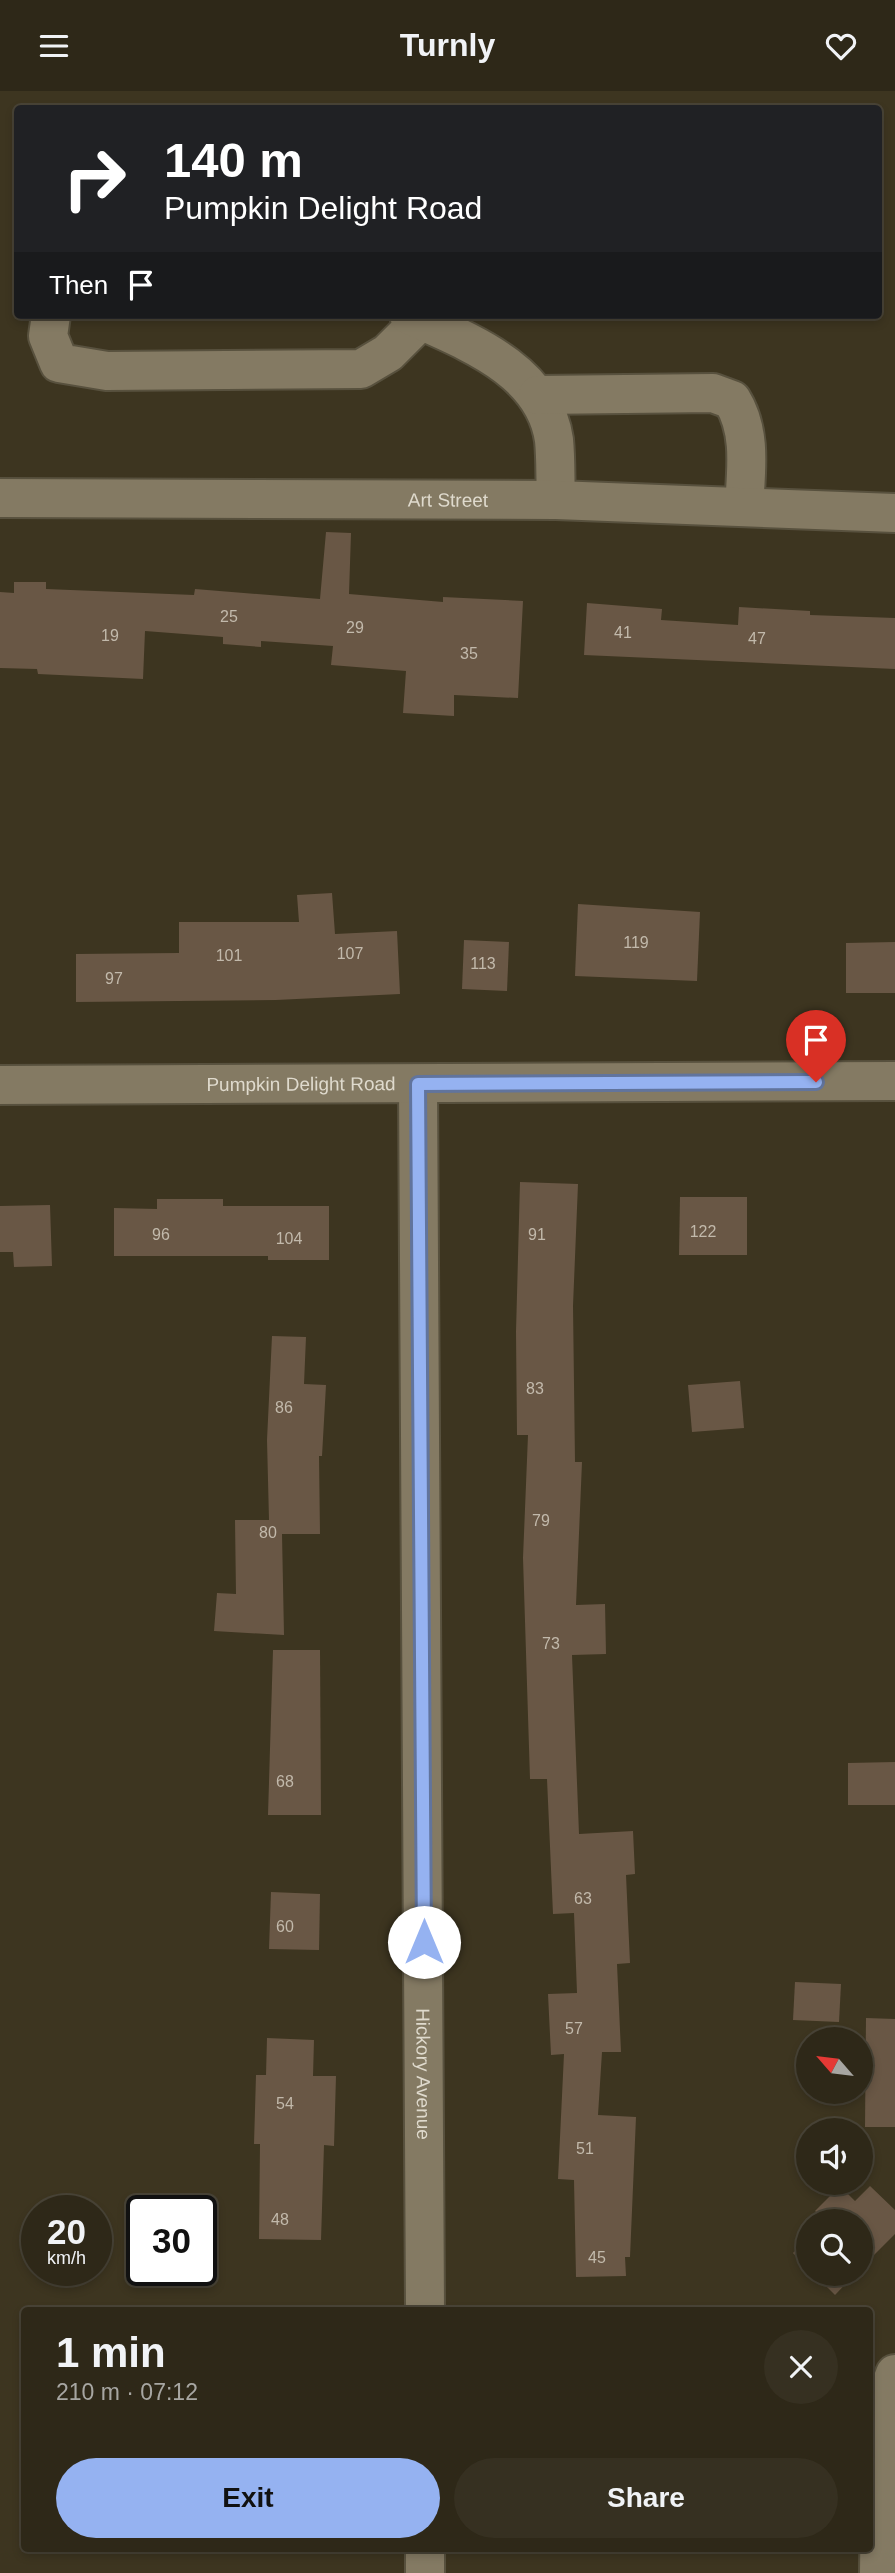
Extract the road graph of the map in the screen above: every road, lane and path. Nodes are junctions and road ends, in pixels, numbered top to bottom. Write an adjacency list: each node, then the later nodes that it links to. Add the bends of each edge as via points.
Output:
1 (50, 319): 2 (street, via 48,336 59,363 107,371 360,369 388,353)
2 (414, 319)
3 (417, 319): 4 (street, via 505,364)
4 (538, 395): 6 (street, via 554,438); 7 (street, via 713,393 732,400 742,417 747,460)
5 (0, 498): 6 (street, Art Street)
6 (556, 500): 7 (street, Art Street)
7 (744, 507): 8 (street, Art Street)
8 (895, 513)
9 (895, 1081): 10 (street, Pumpkin Delight Road)
10 (418, 1084): 11 (street, Pumpkin Delight Road); 12 (street, Hickory Avenue)
11 (0, 1085)
12 (425, 2307)
13 (895, 2374): 16 (street, via 881,2410)
14 (425, 2552): 15 (street)
15 (425, 2573)
16 (879, 2573)

